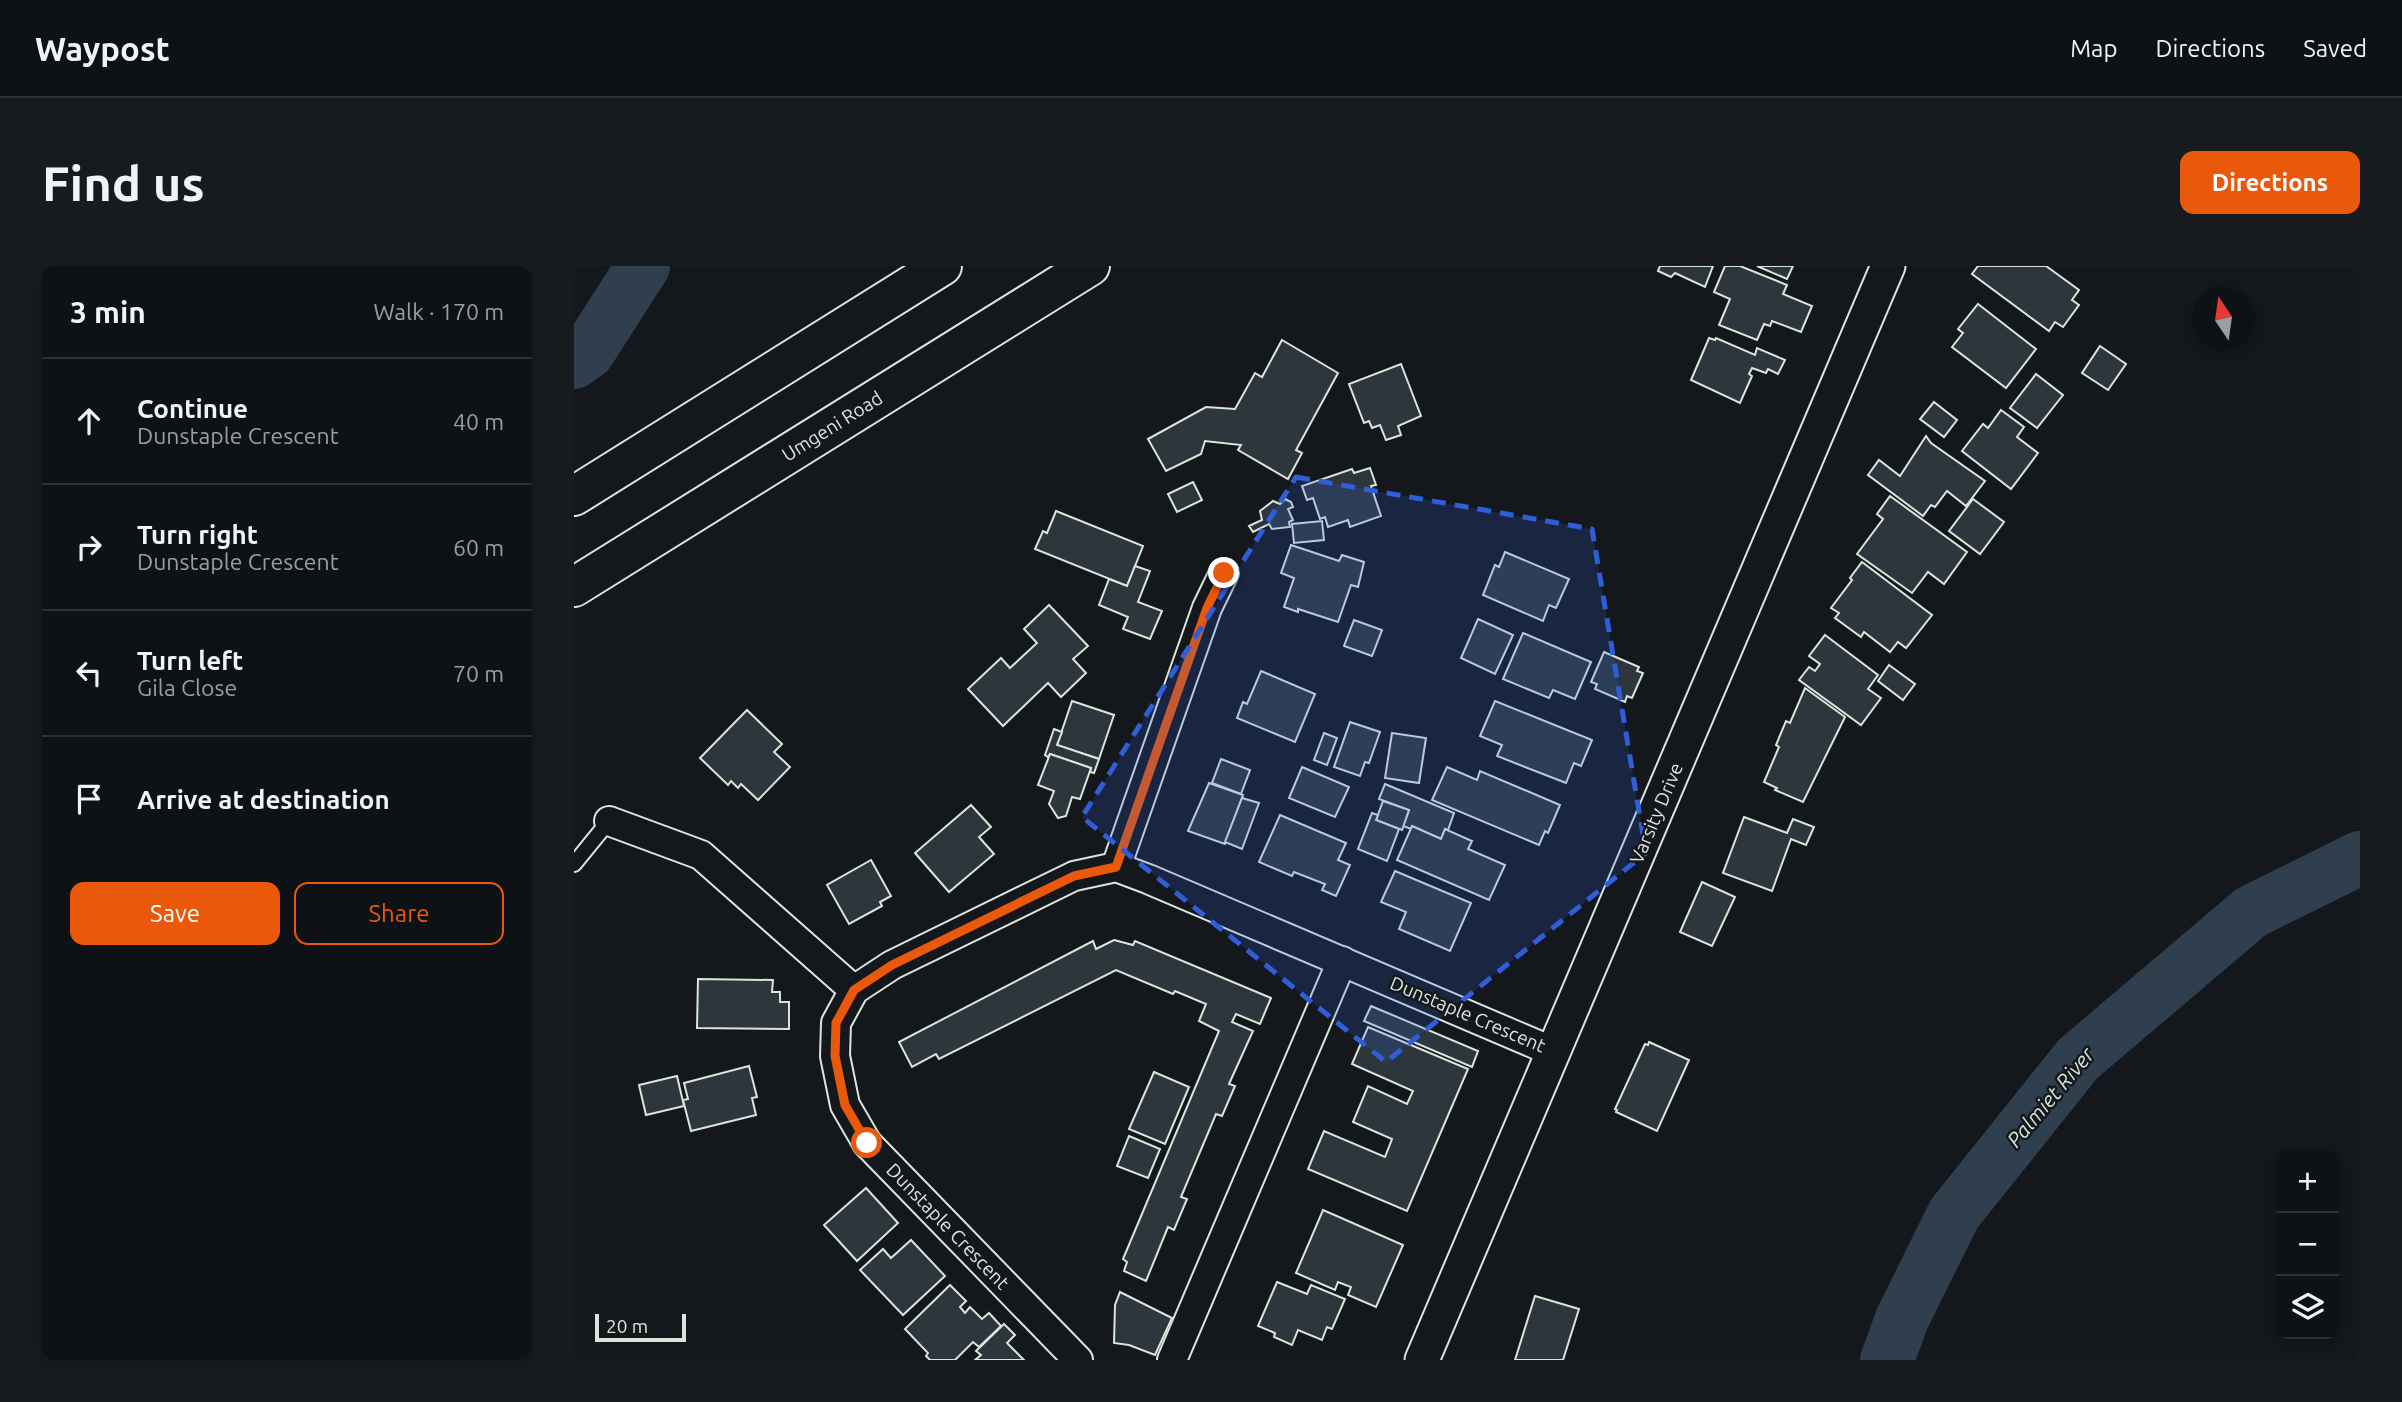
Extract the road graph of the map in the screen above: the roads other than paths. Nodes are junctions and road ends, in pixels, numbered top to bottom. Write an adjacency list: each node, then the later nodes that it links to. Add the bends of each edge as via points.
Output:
1 (942, 266): 4 (highway)
2 (1090, 266): 6 (highway, Umgeni Road)
3 (1888, 266): 12 (street, Varsity Drive)
4 (574, 496)
5 (1224, 573): 9 (street, via 1207,608)
6 (574, 587)
7 (609, 821): 8 (lane); 11 (street, via 701,855)
8 (574, 864)
9 (1116, 867): 10 (street, Dunstaple Crescent); 11 (street, Dunstaple Crescent, via 1074,876 892,965)
10 (1342, 961): 12 (street, Dunstaple Crescent); 14 (street)
11 (854, 990): 13 (street, Dunstaple Crescent, via 836,1023 835,1056 845,1105 867,1143)
12 (1555, 1052): 15 (street, Varsity Drive)
13 (1078, 1360)
14 (1172, 1360)
15 (1422, 1360)

